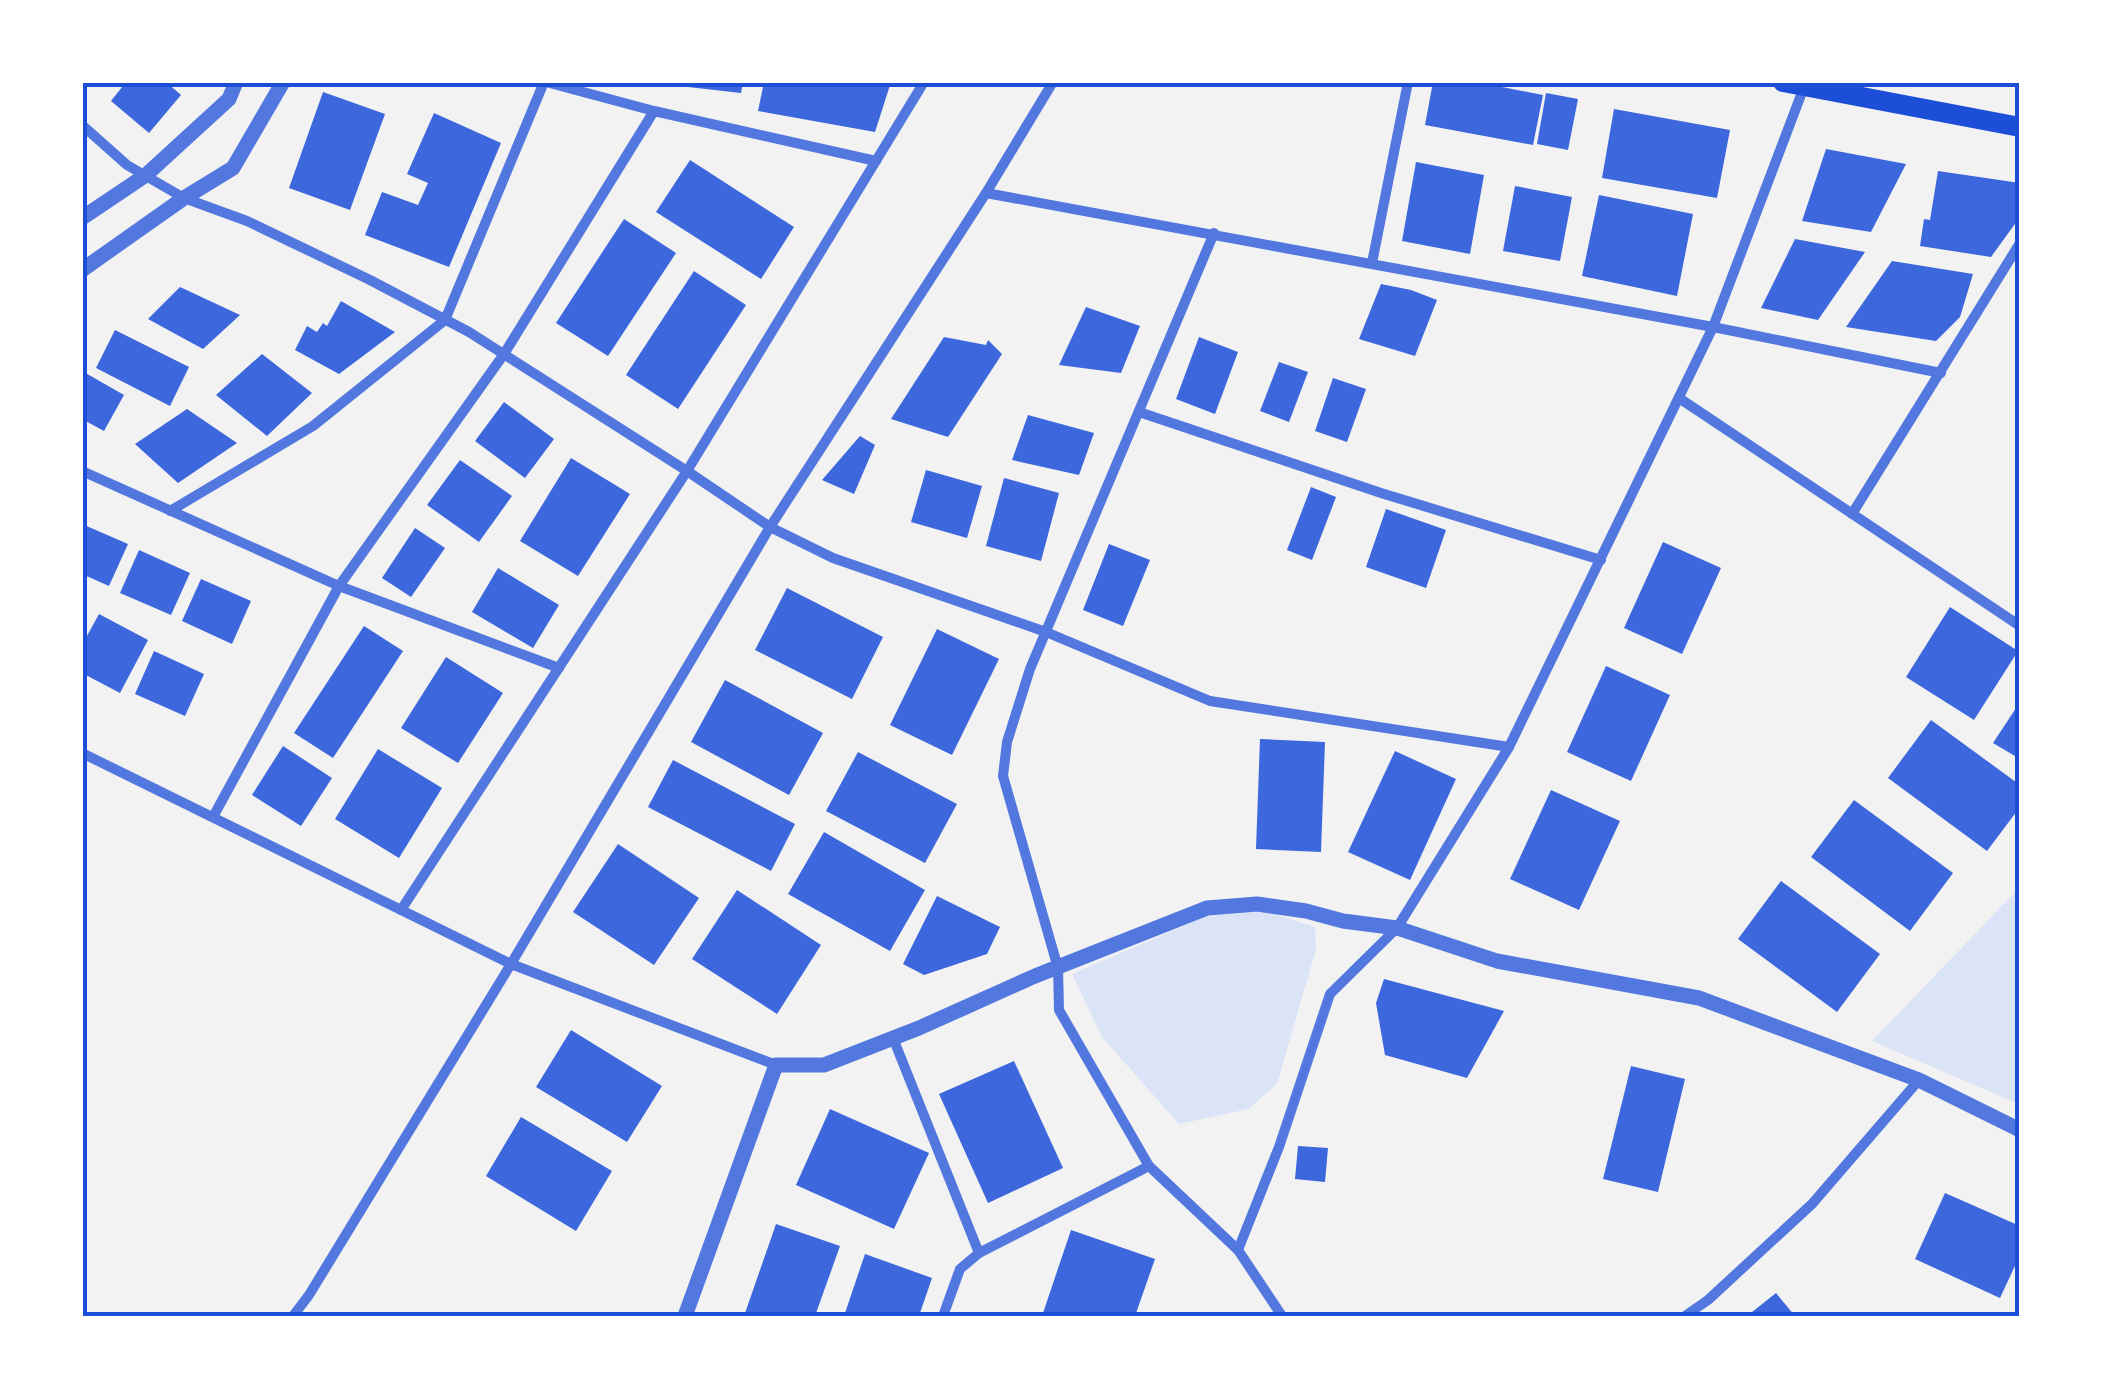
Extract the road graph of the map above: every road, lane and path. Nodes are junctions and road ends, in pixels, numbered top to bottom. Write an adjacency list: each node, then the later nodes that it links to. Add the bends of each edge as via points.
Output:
1 (236, 82): 12 (street, via 229,99)
2 (283, 82): 14 (street, via 233,168)
3 (545, 82): 8 (street); 20 (street)
4 (924, 82): 11 (street)
5 (1053, 82): 13 (street)
6 (1408, 82): 18 (street)
7 (1794, 84): 10 (main road); 21 (street)
8 (654, 112): 11 (street); 22 (street)
9 (82, 124): 12 (street)
10 (2020, 127)
11 (876, 162): 27 (street)
12 (146, 174): 14 (street); 15 (street)
13 (986, 193): 16 (street); 30 (street)
14 (184, 198): 19 (street); 20 (street)
15 (82, 218)
16 (1214, 233): 18 (street); 25 (street)
17 (2020, 243): 23 (street)
18 (1372, 262): 21 (street)
19 (82, 270)
20 (445, 320): 22 (street); 28 (street, via 313,426)
21 (1713, 327): 23 (street); 24 (street)
22 (504, 354): 27 (street); 32 (street)
23 (1941, 373): 29 (street)
24 (1679, 398): 29 (street); 31 (street)
25 (1139, 412): 31 (street); 34 (street)
26 (82, 471): 28 (street)
27 (688, 471): 30 (street); 35 (street)
28 (170, 511): 32 (street)
29 (1852, 514): 33 (street)
30 (770, 528): 34 (street, via 833,558); 41 (street)
31 (1601, 560): 36 (street)
32 (340, 586): 35 (street); 38 (street)
33 (2020, 626)
34 (1046, 632): 36 (street, via 1210,701); 42 (street, via 1007,742 1004,776)
35 (560, 668): 39 (street)
36 (1509, 747): 40 (street)
37 (82, 753): 38 (street)
38 (214, 817): 39 (street)
39 (400, 910): 41 (street)
40 (1397, 928): 42 (street, via 1257,904 1206,908); 45 (street, via 1497,961 1700,998); 48 (street, via 1330,994)
41 (511, 964): 44 (street); 50 (street)
42 (1058, 968): 43 (street); 47 (street, via 1059,1010)
43 (893, 1038): 44 (street, via 824,1065); 49 (street)
44 (776, 1065): 51 (street)
45 (1918, 1080): 46 (street); 54 (street, via 1812,1204)
46 (2020, 1130)
47 (1149, 1166): 48 (street); 49 (street)
48 (1238, 1250): 53 (street)
49 (979, 1253): 52 (street, via 960,1269)
50 (293, 1316)
51 (685, 1316)
52 (943, 1316)
53 (1282, 1316)
54 (1685, 1316)

